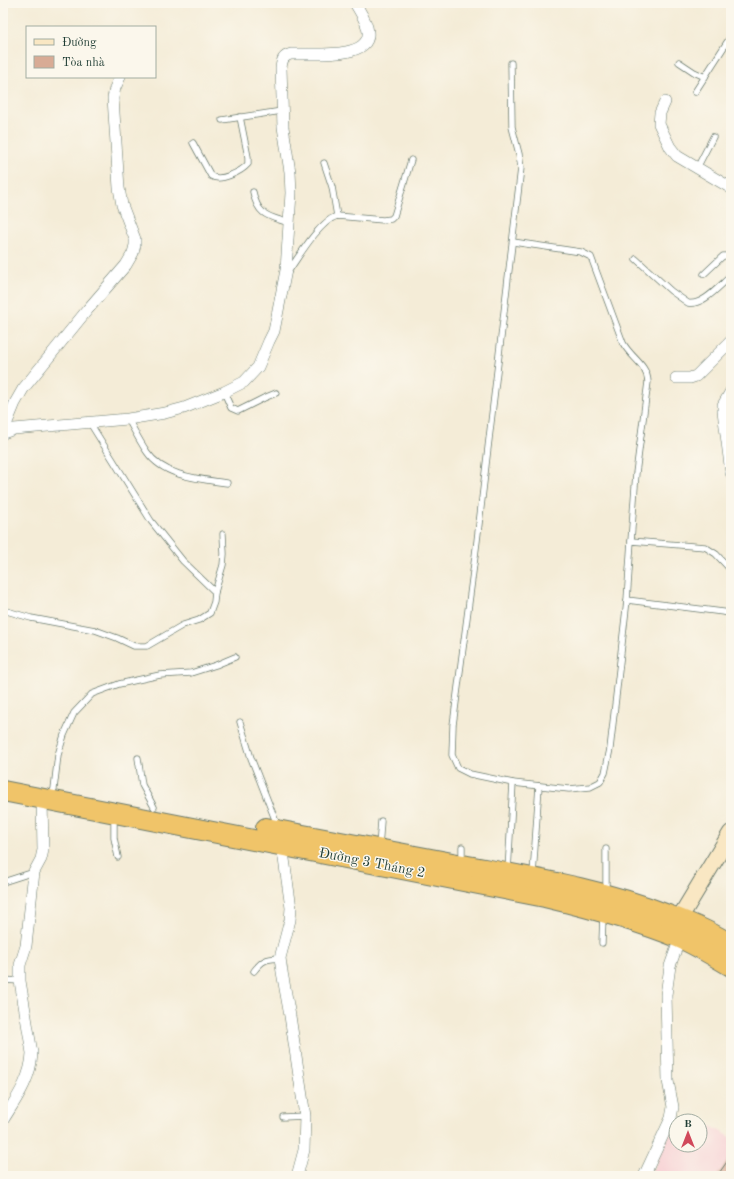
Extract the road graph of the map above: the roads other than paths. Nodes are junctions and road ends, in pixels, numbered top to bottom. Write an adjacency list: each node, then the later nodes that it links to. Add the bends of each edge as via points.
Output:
1 (355, 3): 9 (street, via 365,20 368,32 364,44 357,50 345,53 291,54 284,57 281,68)
2 (731, 36): 5 (lane)
3 (678, 62): 5 (lane)
4 (511, 63): 21 (lane, via 512,126 521,168)
5 (705, 77): 7 (lane)
6 (120, 78): 34 (street, via 115,88 113,115 120,198 135,239 133,253 126,266 88,308 23,389)
7 (695, 92)
8 (665, 102): 16 (street, via 658,118 661,129 677,156)
9 (282, 111): 10 (lane); 20 (street, via 290,172)
10 (240, 117): 11 (lane); 13 (lane, via 248,157 248,164 244,168 221,179 215,179)
11 (222, 120)
12 (712, 137): 16 (lane)
13 (193, 143)
14 (411, 160): 19 (lane, via 394,216 383,220)
15 (324, 163): 19 (lane, via 332,186)
16 (697, 168): 17 (street)
17 (731, 188)
18 (253, 192): 20 (lane, via 256,204 262,212)
19 (337, 216): 25 (lane, via 327,220)
20 (289, 223): 25 (street)
21 (512, 242): 38 (lane, via 581,252 591,257 622,343 648,374); 48 (lane, via 454,717 452,755 458,768 470,774)
22 (731, 256): 24 (lane, via 723,256)
23 (636, 259): 26 (lane, via 671,291 691,304 702,301)
24 (704, 274)
25 (286, 275): 30 (street, via 274,331 258,367 244,382)
26 (731, 276)
27 (731, 341): 28 (street, via 696,376)
28 (676, 378)
29 (731, 391): 35 (street, via 723,405)
30 (224, 392): 31 (lane, via 231,408 238,411); 32 (street, via 184,408)
31 (276, 393)
32 (128, 419): 33 (street); 36 (lane, via 148,453 166,470)
33 (90, 422): 34 (street); 40 (lane, via 151,521 183,561)
34 (3, 432)
35 (731, 472)
36 (227, 483)
37 (223, 534): 40 (lane, via 223,565)
38 (631, 541): 39 (lane, via 705,547 716,554); 41 (lane)
39 (731, 570)
40 (215, 592): 42 (lane, via 210,613 148,646 134,646 95,630)
41 (627, 600): 43 (lane); 49 (lane, via 605,773 600,782 590,788)
42 (3, 610)
43 (731, 613)
44 (235, 657): 51 (lane, via 191,673 160,675 119,684 92,694 74,713 64,735)
45 (240, 722): 56 (lane)
46 (138, 758): 52 (lane, via 142,785)
47 (3, 779): 51 (highway, Đường 3 Tháng 2)
48 (513, 783): 49 (lane); 61 (lane)
49 (539, 786): 62 (lane)
50 (3, 792): 51 (highway, Đường 3 Tháng 2)
51 (48, 796): 52 (highway, Đường 3 Tháng 2); 53 (highway, Đường 3 Tháng 2); 60 (street, via 43,850)
52 (154, 807): 56 (highway, Đường 3 Tháng 2)
53 (113, 813): 56 (highway, Đường 3 Tháng 2); 59 (lane)
54 (382, 821): 57 (lane)
55 (731, 833): 65 (street)
56 (281, 838): 57 (highway, Đường 3 Tháng 2); 64 (highway, Đường 3 Tháng 2, via 545,897); 68 (street, via 291,908)
57 (378, 849): 61 (highway, Đường 3 Tháng 2, via 462,856)
58 (606, 849): 64 (lane)
59 (118, 857)
60 (34, 872): 63 (lane); 72 (street, via 26,946 20,965)
61 (508, 873): 62 (highway, Đường 3 Tháng 2)
62 (533, 878): 64 (highway, Đường 3 Tháng 2)
63 (3, 882)
64 (604, 902): 65 (highway, Đường 3 Tháng 2, via 645,906); 66 (lane)
65 (683, 927): 67 (highway, Đường 3 Tháng 2); 69 (highway, Đường 3 Tháng 2, via 705,951); 77 (street, via 670,966 666,995 668,1081 673,1107 671,1118)
66 (602, 943)
67 (731, 945)
68 (280, 958): 70 (lane, via 265,959); 73 (street)
69 (731, 966)
70 (254, 971)
71 (3, 980): 72 (lane)
72 (20, 981): 75 (street, via 32,1053 31,1065 21,1092)
73 (305, 1116): 74 (lane); 76 (street, via 304,1150)
74 (283, 1117)
75 (3, 1120)
76 (297, 1176)
77 (644, 1176)

